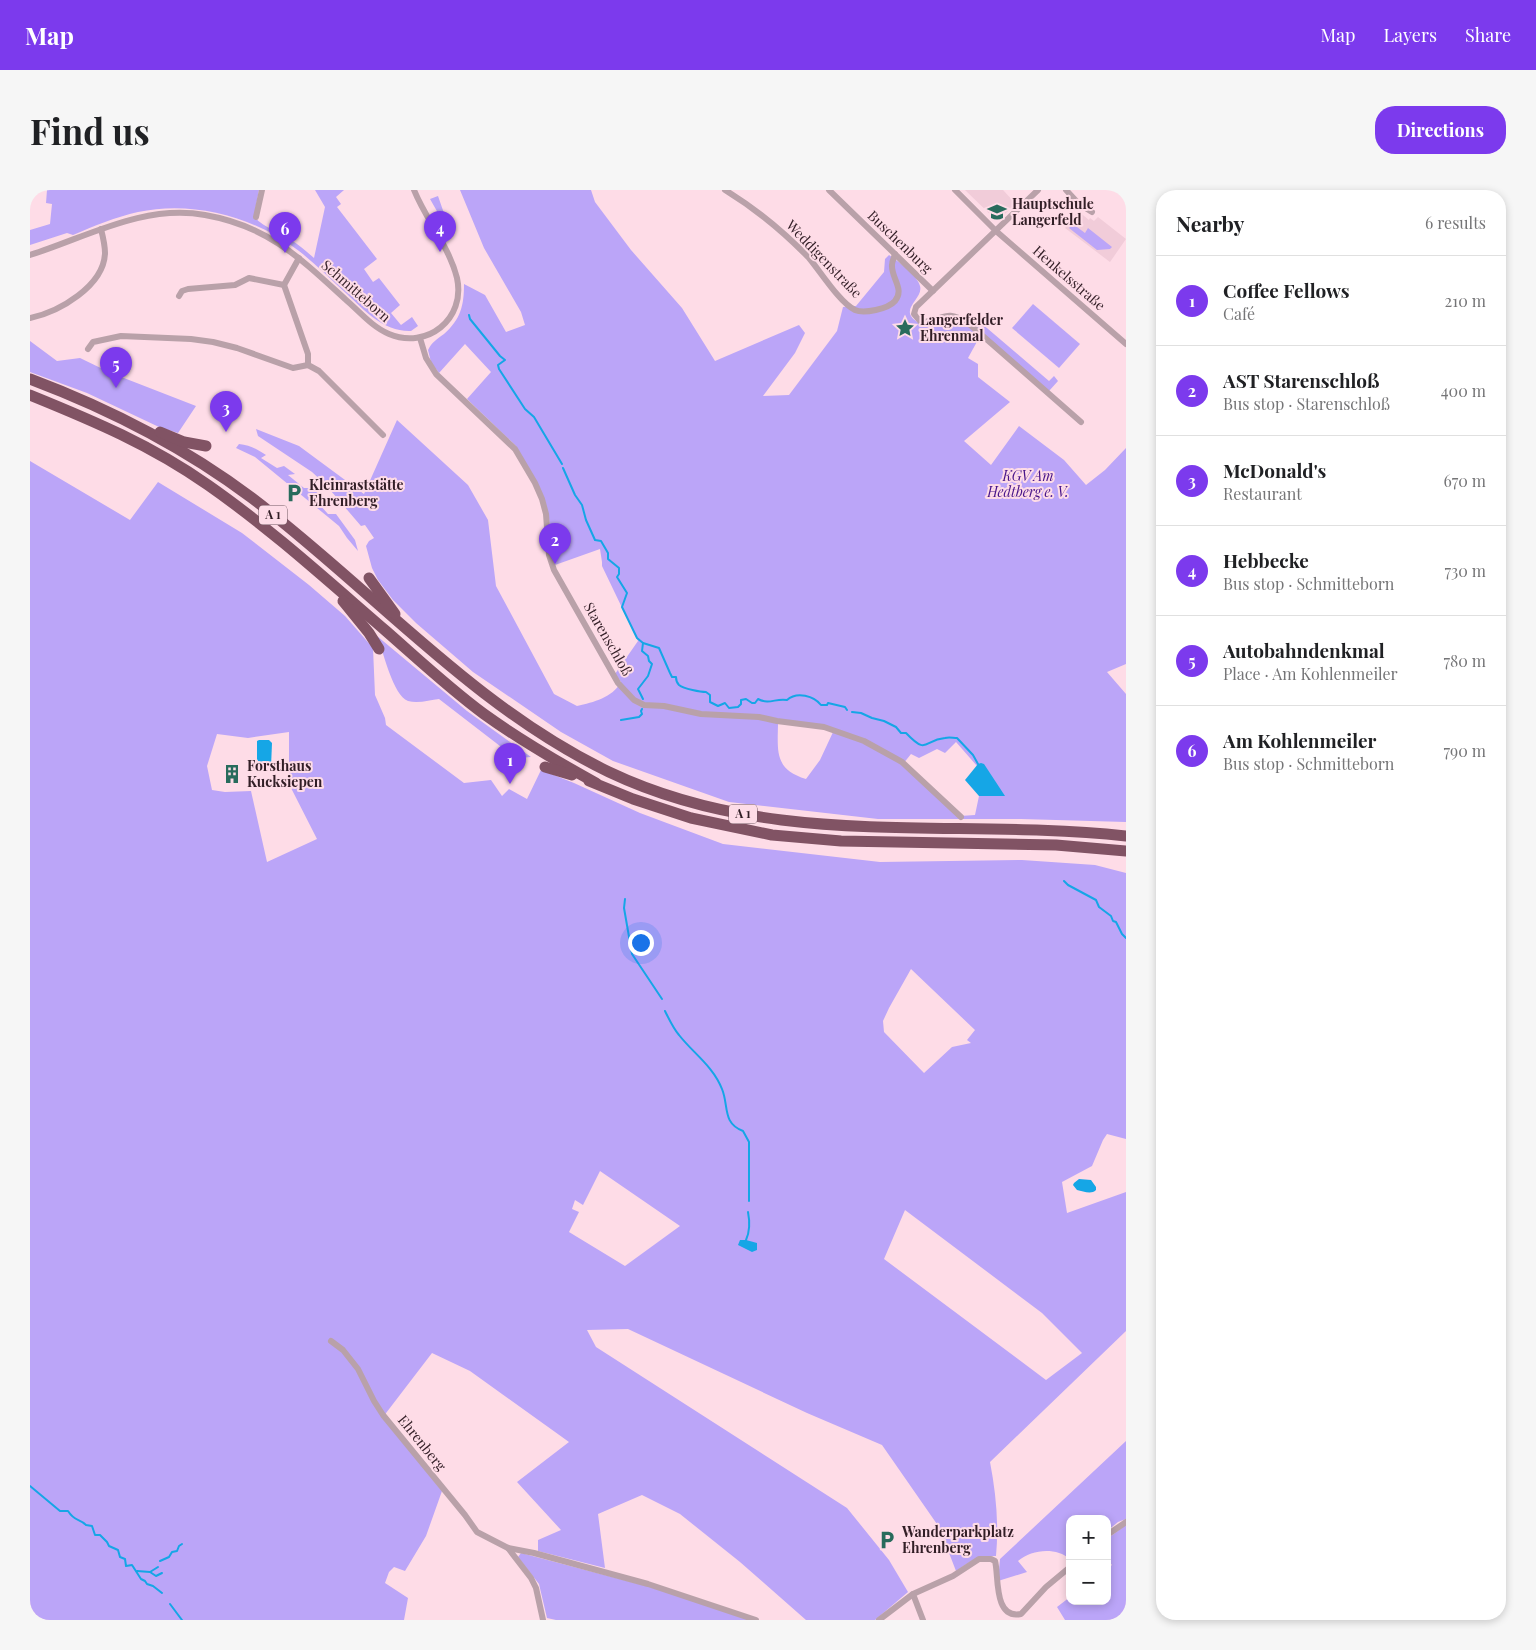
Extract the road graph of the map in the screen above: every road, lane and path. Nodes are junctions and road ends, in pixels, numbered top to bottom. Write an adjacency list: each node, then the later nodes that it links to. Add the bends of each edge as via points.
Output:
1 (262, 190): 9 (street)
2 (414, 190): 19 (street, via 452,264 458,284 450,318 441,328)
3 (725, 190): 12 (street, Weddigenstraße, via 780,230 854,310 872,311 895,301 899,292 892,264)
4 (829, 190): 12 (street, Buschenburg)
5 (955, 190): 11 (street, Henkelsstraße)
6 (1038, 190): 11 (street)
7 (1066, 190): 8 (street)
8 (1092, 212)
9 (256, 217)
10 (101, 230): 13 (street, Schmitteborn); 14 (street, Schmitteborn, via 148,216 204,215 252,229); 18 (street, via 105,253 102,266 83,292 55,310)
11 (996, 231): 16 (street); 20 (street, Henkelsstraße)
12 (895, 254): 16 (street, Buschenburg)
13 (30, 255)
14 (299, 258): 15 (street); 19 (street, Schmitteborn, via 382,331 402,338)
15 (284, 285): 17 (street, via 249,278 235,284 188,289); 22 (street, via 308,354)
16 (933, 291): 26 (street, via 916,306 914,314 921,322 954,315 968,323)
17 (179, 296)
18 (30, 318)
19 (420, 338): 35 (street, Starenschloß, via 426,358 436,374 515,449 542,500 554,570 618,683 634,700 644,705 702,714 759,717 824,727 864,740 902,762)
20 (1126, 344)
21 (88, 350): 22 (street, via 93,342 121,336 191,339 237,348 293,368)
22 (308, 366): 27 (street, via 319,371)
23 (30, 379): 25 (highway, A 1)
24 (30, 396): 30 (highway, A 1, via 126,436 167,459 254,519)
25 (130, 421): 28 (highway, via 184,442); 31 (highway, A 1, via 214,471 253,499)
26 (1081, 422)
27 (383, 435)
28 (206, 446)
29 (369, 578): 31 (highway)
30 (329, 581): 32 (highway); 34 (highway, A 1, via 484,714)
31 (403, 626): 36 (highway, A 1, via 485,695 538,732 610,772 681,799 724,811 783,821 851,827 1045,830)
32 (379, 649)
33 (546, 767): 34 (highway)
34 (596, 784): 37 (highway, A 1, via 690,818 772,835 841,841 1056,845)
35 (960, 816)
36 (1126, 836)
37 (1126, 851)
38 (331, 1341): 41 (street, Ehrenberg, via 343,1350 384,1415 472,1526)
39 (1126, 1522): 40 (street)
40 (1111, 1532)
41 (508, 1548): 44 (street, Ehrenberg, via 536,1588); 45 (street, Ehrenberg, via 648,1584)
42 (1066, 1570): 43 (street, via 1017,1616 1007,1614 1002,1607 996,1589 996,1566 991,1559 979,1558 953,1576)
43 (913, 1594): 46 (street); 47 (street)
44 (543, 1620)
45 (756, 1620)
46 (878, 1620)
47 (923, 1620)

